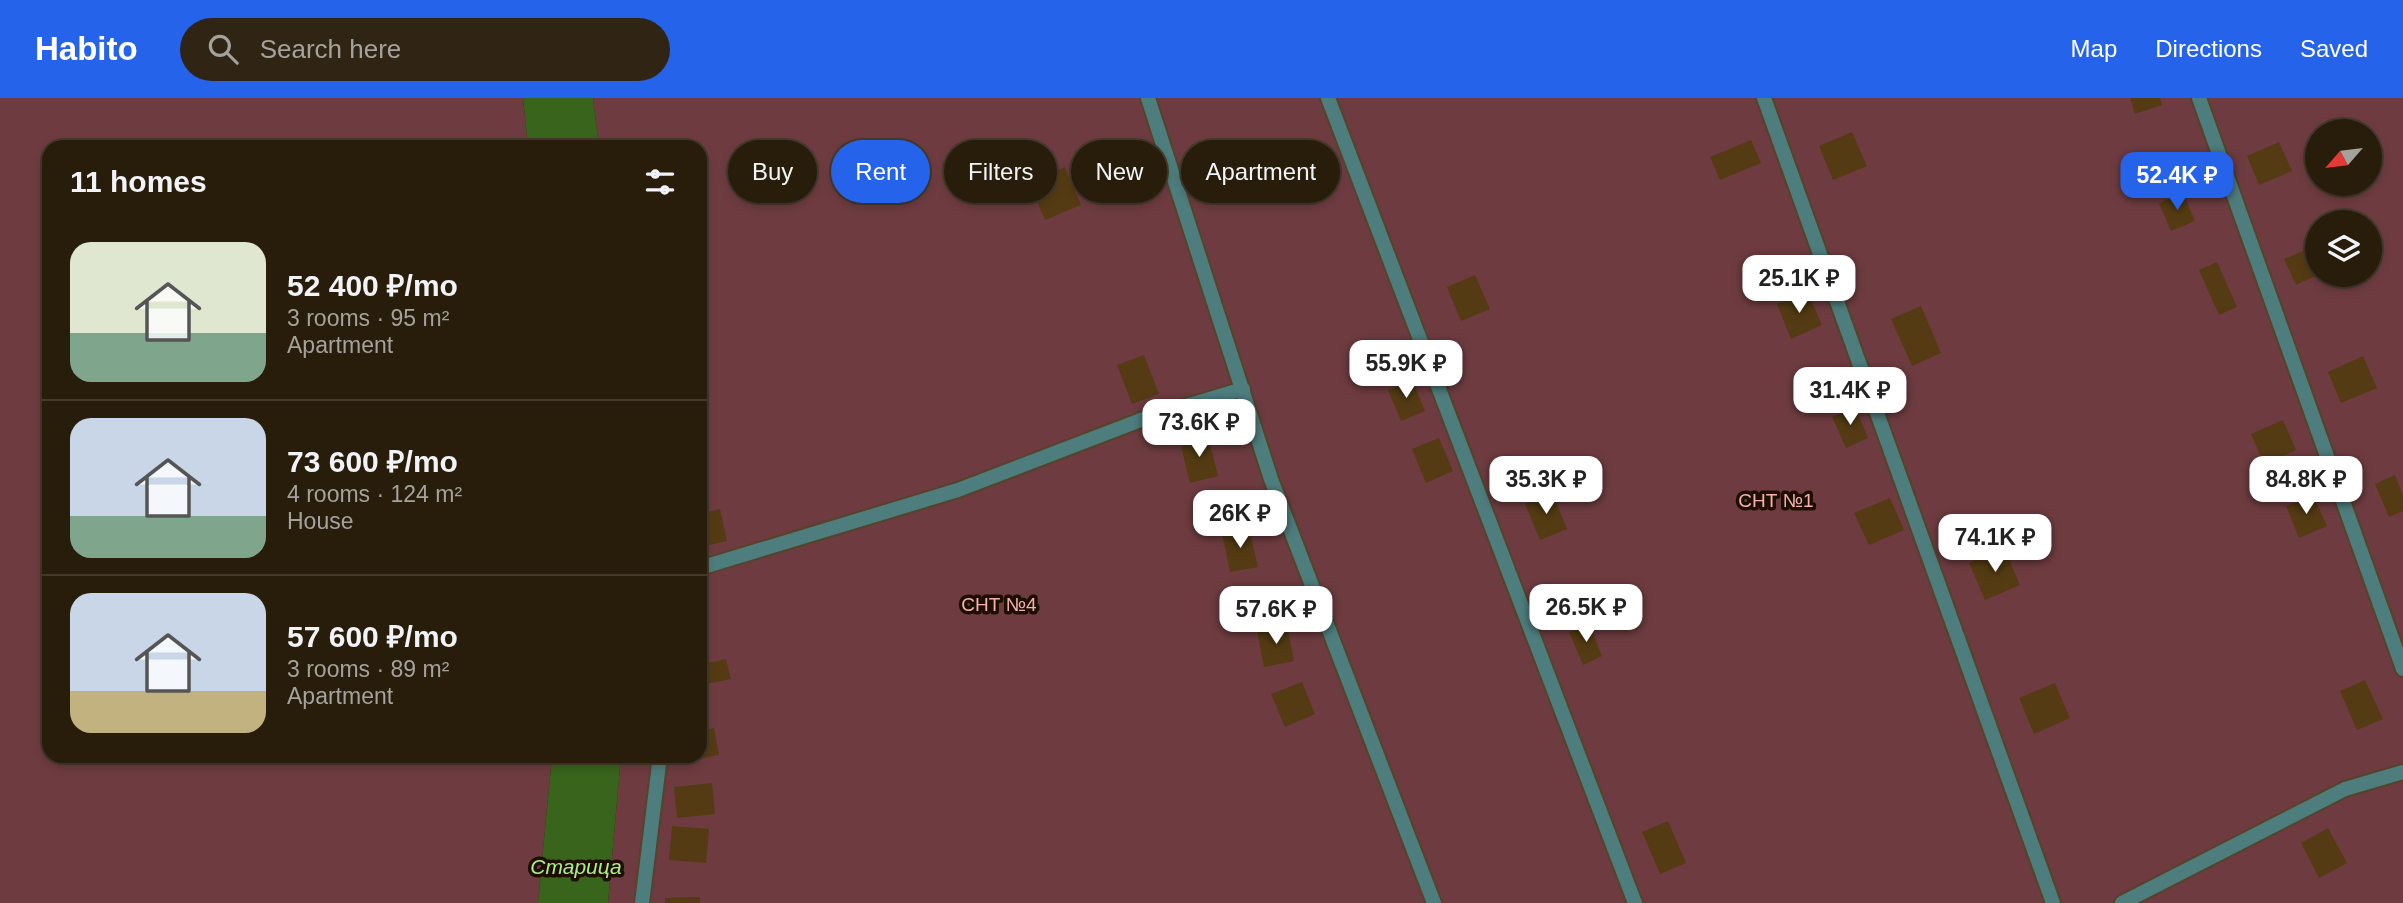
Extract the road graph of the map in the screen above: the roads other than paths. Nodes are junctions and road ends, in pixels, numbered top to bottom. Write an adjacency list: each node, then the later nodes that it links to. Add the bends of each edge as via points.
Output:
1 (1148, 98): 5 (street)
2 (1328, 98): 12 (street)
3 (1764, 98): 13 (street)
4 (2199, 98): 7 (street)
5 (1243, 389): 6 (street, via 1146,418 958,490); 11 (street, via 1271,479)
6 (707, 566)
7 (2403, 669)
8 (659, 763): 10 (street)
9 (2403, 772): 14 (street, via 2345,789)
10 (642, 903)
11 (1434, 903)
12 (1635, 903)
13 (2053, 903)
14 (2122, 903)

